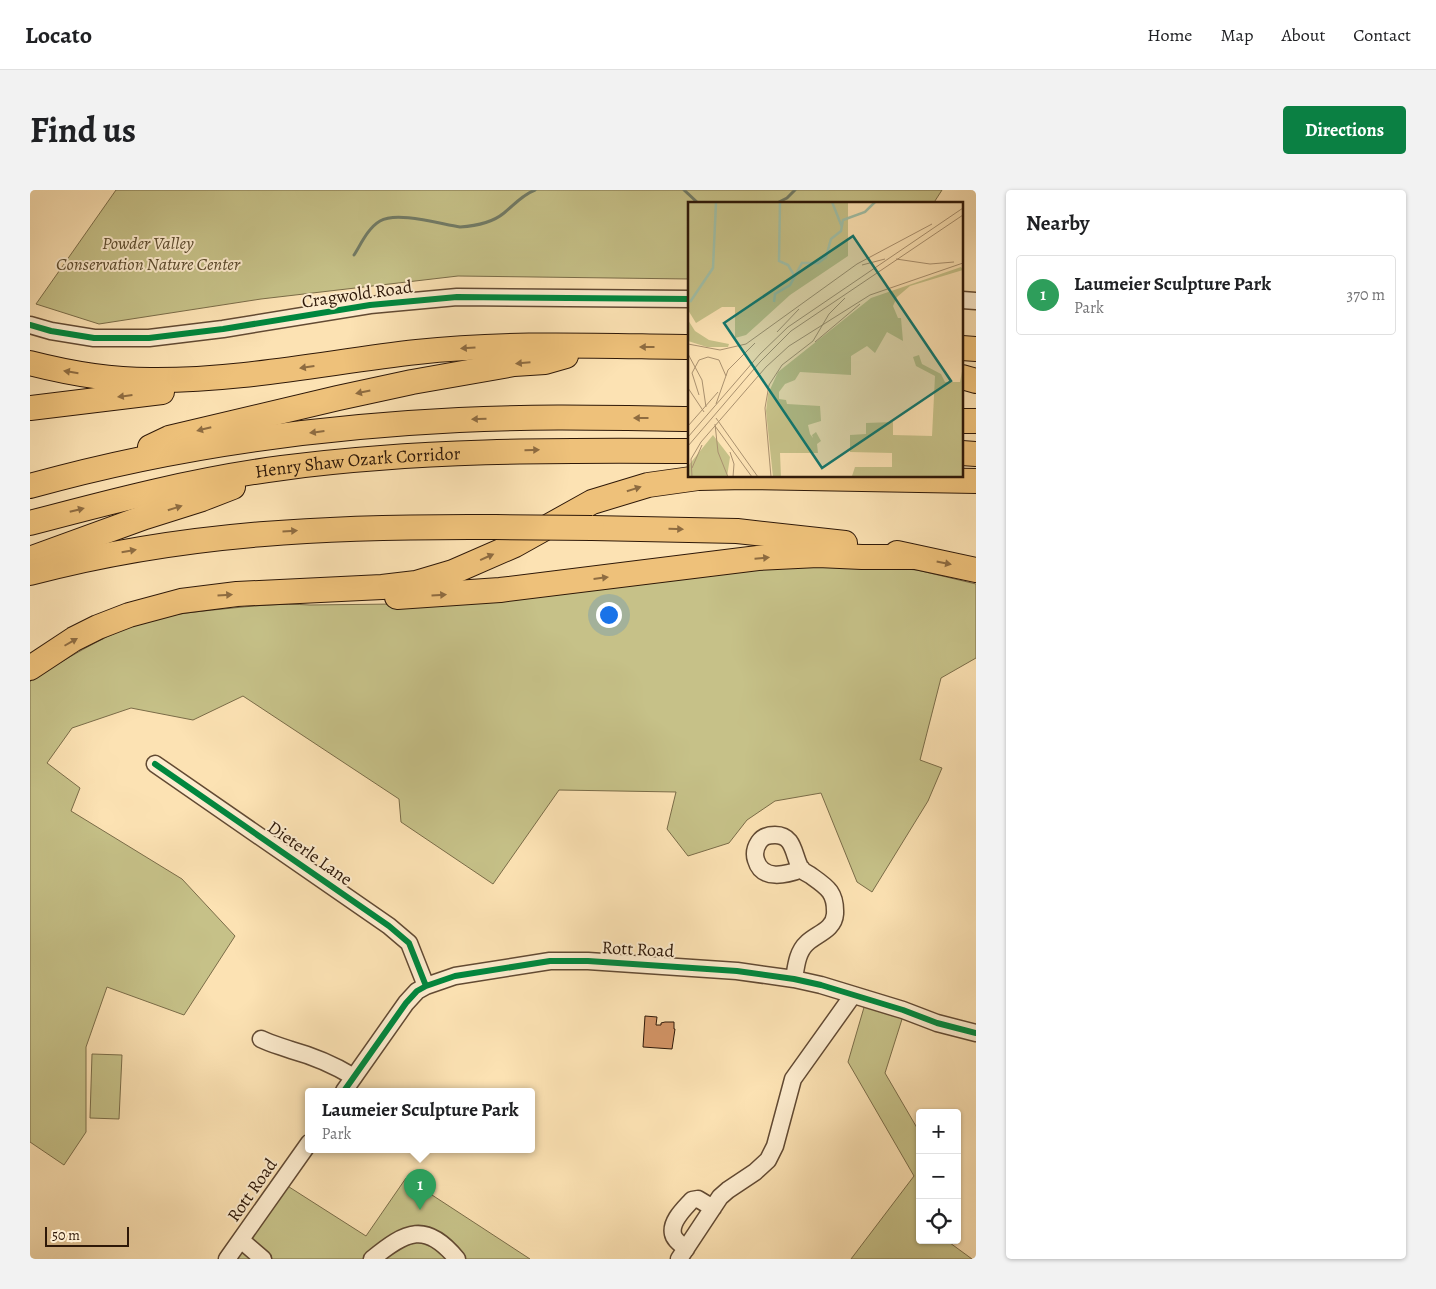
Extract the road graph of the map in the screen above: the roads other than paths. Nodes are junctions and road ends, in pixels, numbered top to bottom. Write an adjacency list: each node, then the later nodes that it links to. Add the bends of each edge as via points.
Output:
1 (688, 299): 2 (street, Cragwold Road, via 457,297 370,305 149,338 94,338)
2 (30, 326)
3 (604, 346): 4 (highway, one-way to 3); 6 (highway, one-way to 6, via 495,346 418,352); 10 (highway, one-way to 10, via 545,362 486,368 403,384 230,423 169,438)
4 (688, 347)
5 (30, 363): 6 (highway, one-way to 5, via 109,378)
6 (224, 378): 7 (highway, one-way to 7, via 183,389)
7 (30, 408)
8 (688, 419): 10 (highway, Henry Shaw Ozark Corridor, one-way to 10, via 498,418 397,424 276,436)
9 (688, 451): 11 (highway, Henry Shaw Ozark Corridor, one-way to 9, via 458,453)
10 (106, 467): 15 (highway, Henry Shaw Ozark Corridor)
11 (280, 468): 16 (highway, Henry Shaw Ozark Corridor, one-way to 11, via 170,489); 18 (highway, one-way to 11)
12 (699, 478): 21 (highway, one-way to 12, via 416,583 453,572 515,545 592,502 648,484)
13 (775, 478): 14 (highway, one-way to 14)
14 (976, 481)
15 (30, 486)
16 (30, 523)
17 (912, 557): 19 (highway, one-way to 19); 20 (highway, one-way to 17, bridge, via 134,550 235,536 366,528 697,530 862,545); 21 (highway, one-way to 17, via 355,598 430,596 758,558 818,555)
18 (30, 559)
19 (976, 570)
20 (30, 572)
21 (286, 593): 22 (highway, one-way to 21, via 90,631 147,609 210,596)
22 (30, 668)
23 (155, 764): 26 (street, Dieterle Lane, via 389,926 408,943)
24 (802, 869): 25 (street, via 827,887 835,899 835,917 826,930 806,944 799,955)
25 (794, 979): 26 (street, Rott Road, via 729,970 550,961 456,976); 27 (street, Rott Road)
26 (426, 986): 30 (street, Rott Road, via 406,1003)
27 (854, 995): 28 (street, Rott Road); 33 (street, via 794,1079 768,1160 728,1190)
28 (976, 1033)
29 (261, 1039): 30 (street, via 334,1065)
30 (354, 1077): 31 (street, Rott Road)
31 (346, 1088)
32 (305, 1149): 34 (street, Rott Road)
33 (713, 1208): 35 (street); 35 (street, via 698,1199 692,1200 681,1213 672,1234)
34 (241, 1240): 36 (street, Rott Road); 37 (street)
35 (683, 1254)
36 (230, 1258)
37 (264, 1259)
38 (372, 1259): 39 (street, via 404,1237 421,1233 437,1239)
39 (457, 1259)

